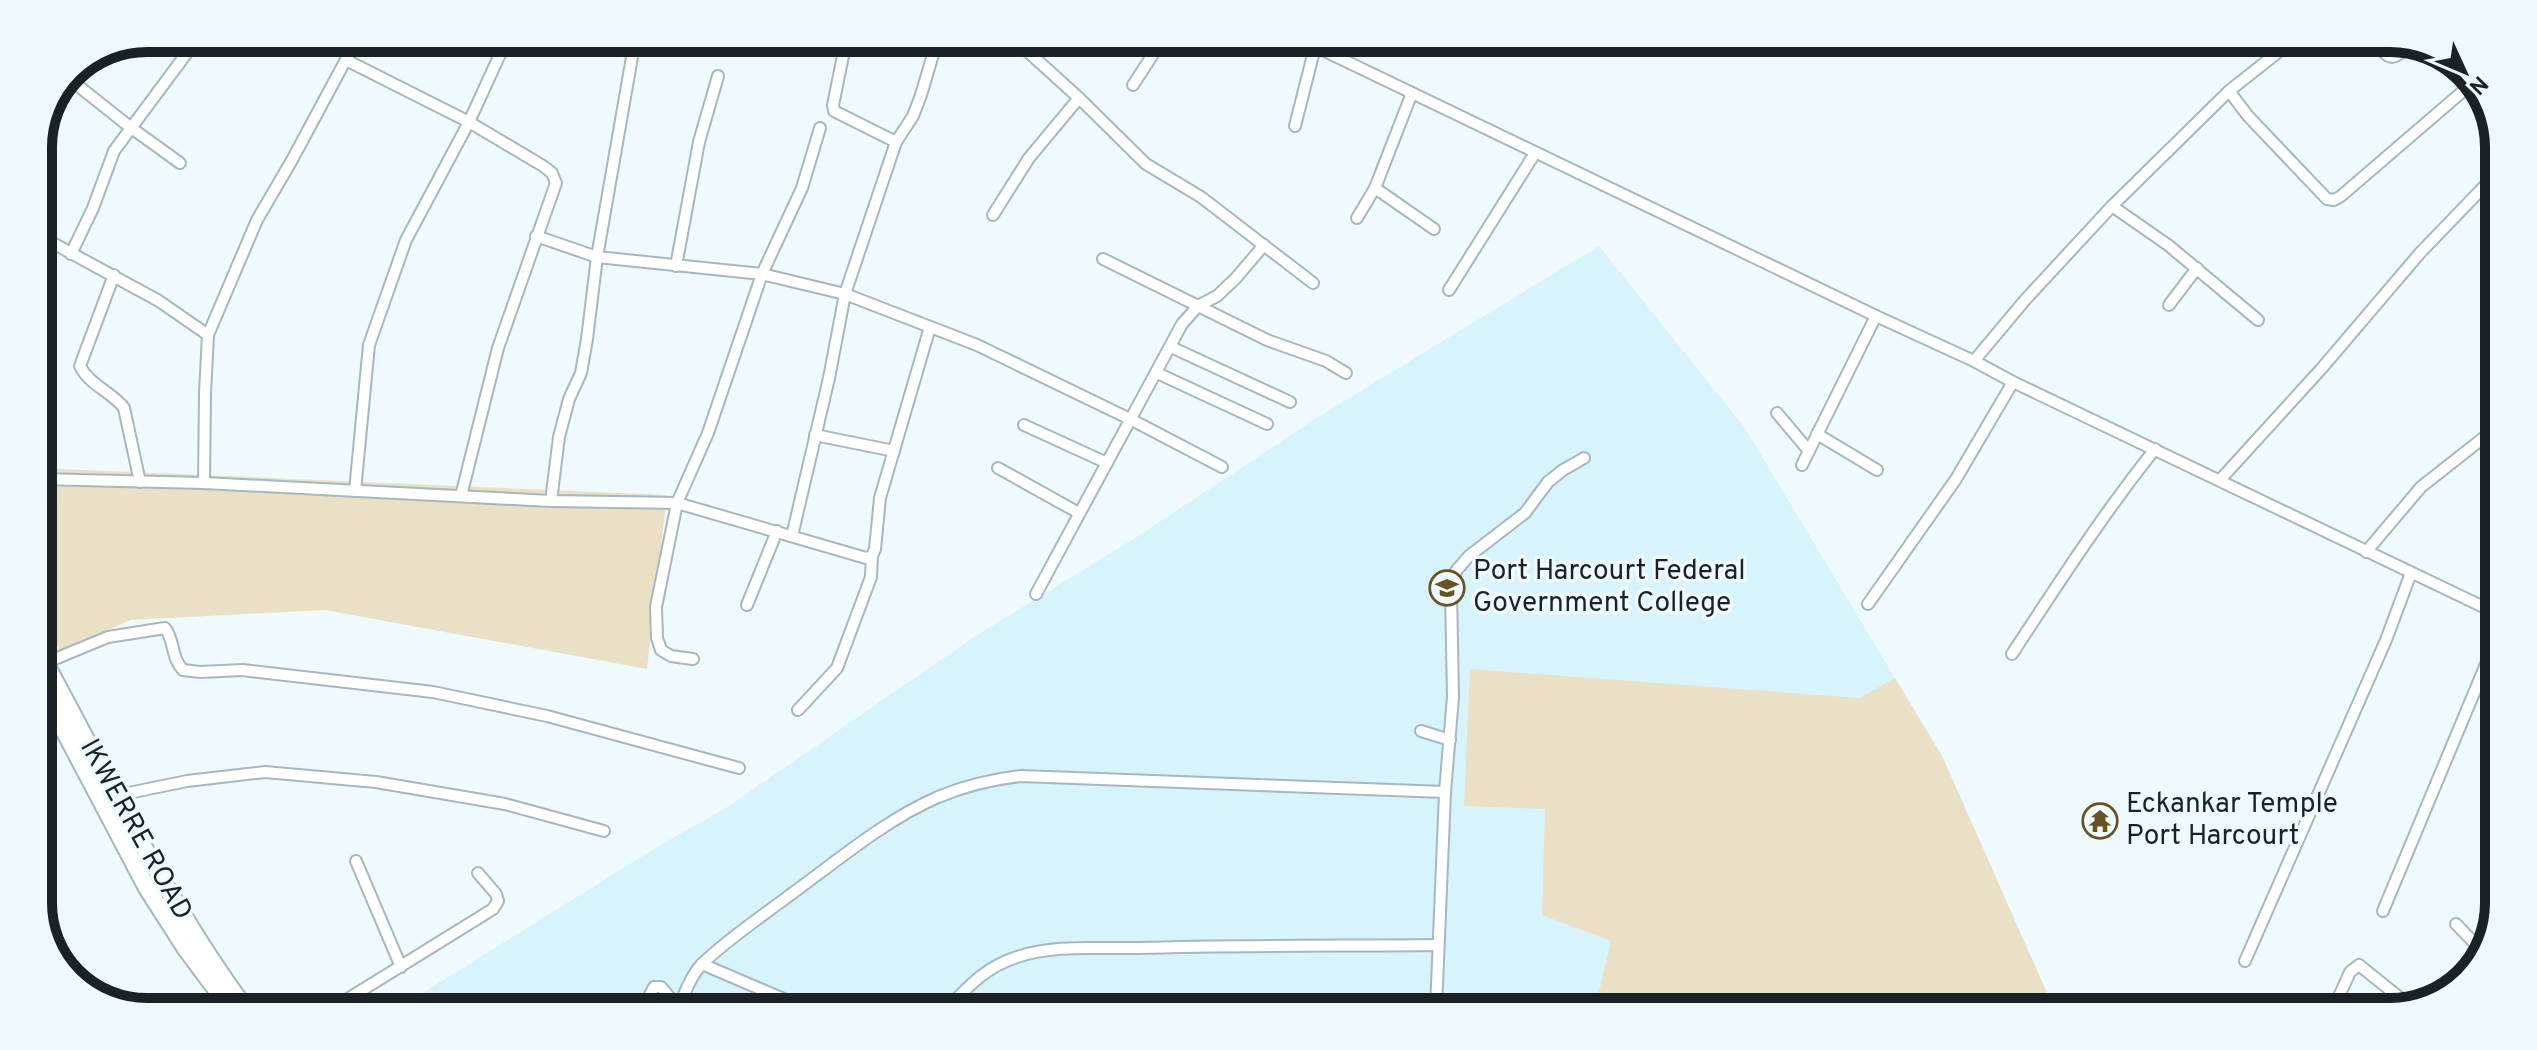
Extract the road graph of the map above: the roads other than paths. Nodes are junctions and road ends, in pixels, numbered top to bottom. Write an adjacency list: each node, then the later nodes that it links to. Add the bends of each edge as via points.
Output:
1 (187, 52): 24 (street)
2 (350, 52): 14 (street)
3 (501, 52): 22 (street)
4 (633, 52): 39 (street)
5 (844, 52): 26 (street, via 834,111)
6 (934, 52): 26 (street, via 913,116)
7 (1028, 52): 21 (street)
8 (1154, 52): 17 (street)
9 (1309, 52): 23 (street)
10 (1327, 52): 20 (street)
11 (2278, 52): 19 (street)
12 (2382, 52): 13 (street, via 2391,57)
13 (2401, 53)
14 (346, 60): 22 (street); 53 (street, via 257,220)
15 (718, 76): 41 (street, via 699,142)
16 (76, 84): 24 (street)
17 (1133, 85)
18 (2466, 89): 19 (street, via 2334,200 2327,199)
19 (2229, 91): 31 (street)
20 (1412, 93): 27 (street); 29 (street)
21 (1079, 98): 32 (street, via 1029,158); 37 (street, via 1146,164)
22 (469, 122): 35 (street, via 552,173 556,183); 80 (street, via 406,240 369,345)
23 (1295, 126)
24 (130, 127): 28 (street); 38 (street, via 114,151)
25 (820, 128): 43 (street, via 802,188)
26 (896, 142): 47 (street)
27 (1535, 153): 46 (street); 50 (street)
28 (180, 163)
29 (1375, 188): 33 (street); 34 (street)
30 (2485, 188): 77 (street, via 2420,253)
31 (2112, 206): 42 (street); 55 (street)
32 (993, 215)
33 (1357, 218)
34 (1434, 229)
35 (536, 236): 39 (street); 81 (street, via 498,348)
36 (52, 243): 38 (street)
37 (1264, 245): 45 (street); 49 (street, via 1217,296)
38 (71, 254): 44 (street)
39 (597, 257): 41 (street); 82 (street, via 581,373 559,437)
40 (1103, 259): 49 (street)
41 (676, 266): 43 (street)
42 (2197, 268): 48 (street); 51 (street)
43 (762, 274): 47 (street); 83 (street, via 708,433)
44 (114, 275): 53 (street); 78 (street, via 80,366 124,408)
45 (1313, 283)
46 (1449, 290)
47 (845, 294): 52 (street); 65 (street)
48 (2169, 305)
49 (1198, 306): 54 (street); 57 (street)
50 (1876, 316): 55 (street); 64 (street)
51 (2258, 320)
52 (930, 327): 61 (street); 68 (street)
53 (208, 335): 79 (street)
54 (1171, 347): 56 (street); 59 (street)
55 (1974, 361): 58 (street)
56 (1157, 373): 61 (street); 62 (street)
57 (1346, 373)
58 (2013, 382): 67 (street); 91 (street, via 1956,479)
59 (1290, 402)
60 (1777, 413): 69 (street)
61 (1132, 420): 71 (street); 73 (street)
62 (1267, 424)
63 (1024, 425): 71 (street)
64 (1817, 434): 69 (street); 75 (street)
65 (815, 435): 68 (street); 86 (street)
66 (2485, 437): 87 (street, via 2421,487)
67 (2155, 449): 77 (street); 95 (street)
68 (894, 451): 88 (street, via 880,498)
69 (1809, 451): 72 (street)
70 (1584, 458): 102 (street, via 1548,482 1525,513 1456,571 1451,590)
71 (1107, 463): 84 (street)
72 (1802, 465)
73 (1222, 467)
74 (998, 468): 84 (street)
75 (1877, 470)
76 (52, 479): 78 (street)
77 (2220, 480): 87 (street)
78 (140, 482): 79 (street)
79 (204, 483): 80 (street)
80 (355, 491): 81 (street)
81 (461, 496): 82 (street)
82 (551, 501): 83 (street)
83 (677, 503): 85 (street); 96 (street, via 656,607 657,638 661,650 671,656)
84 (1079, 513): 90 (street)
85 (777, 531): 86 (street); 92 (street)
86 (792, 536): 88 (street)
87 (2366, 552): 89 (street)
88 (872, 556): 100 (street, via 871,577 837,668)
89 (2411, 573): 93 (street); 113 (street)
90 (1036, 594)
91 (1868, 604)
92 (747, 605)
93 (2485, 608)
94 (52, 653): 103 (street, via 165,628 183,670 242,670 433,692 533,712)
95 (2012, 654)
96 (693, 659)
97 (2485, 667): 109 (street)
98 (52, 675): 105 (main road, IKWERRE ROAD)
99 (52, 708): 117 (main road, IKWERRE ROAD, via 147,888)
100 (798, 710)
101 (1421, 731): 102 (street)
102 (1450, 740): 104 (street)
103 (739, 768)
104 (1445, 792): 112 (street); 114 (street, via 1003,778 965,787 903,816)
105 (114, 796): 106 (street, via 265,772 376,782 491,801); 118 (main road, IKWERRE ROAD, via 180,913)
106 (604, 831)
107 (356, 861): 115 (street)
108 (478, 873): 115 (street, via 496,894 493,909)
109 (2383, 911)
110 (2456, 924): 111 (street)
111 (2476, 944)
112 (1438, 945): 124 (street, via 1039,951 992,968); 125 (street)
113 (2245, 961)
114 (702, 964): 122 (street); 123 (street)
115 (401, 967): 119 (street)
116 (2399, 997): 126 (street, via 2359,965)
117 (223, 998)
118 (238, 998)
119 (350, 998)
120 (648, 998): 121 (street, via 654,987 661,987)
121 (671, 998)
122 (682, 998)
123 (781, 998)
124 (957, 998)
125 (1436, 998)
126 (2338, 998)

